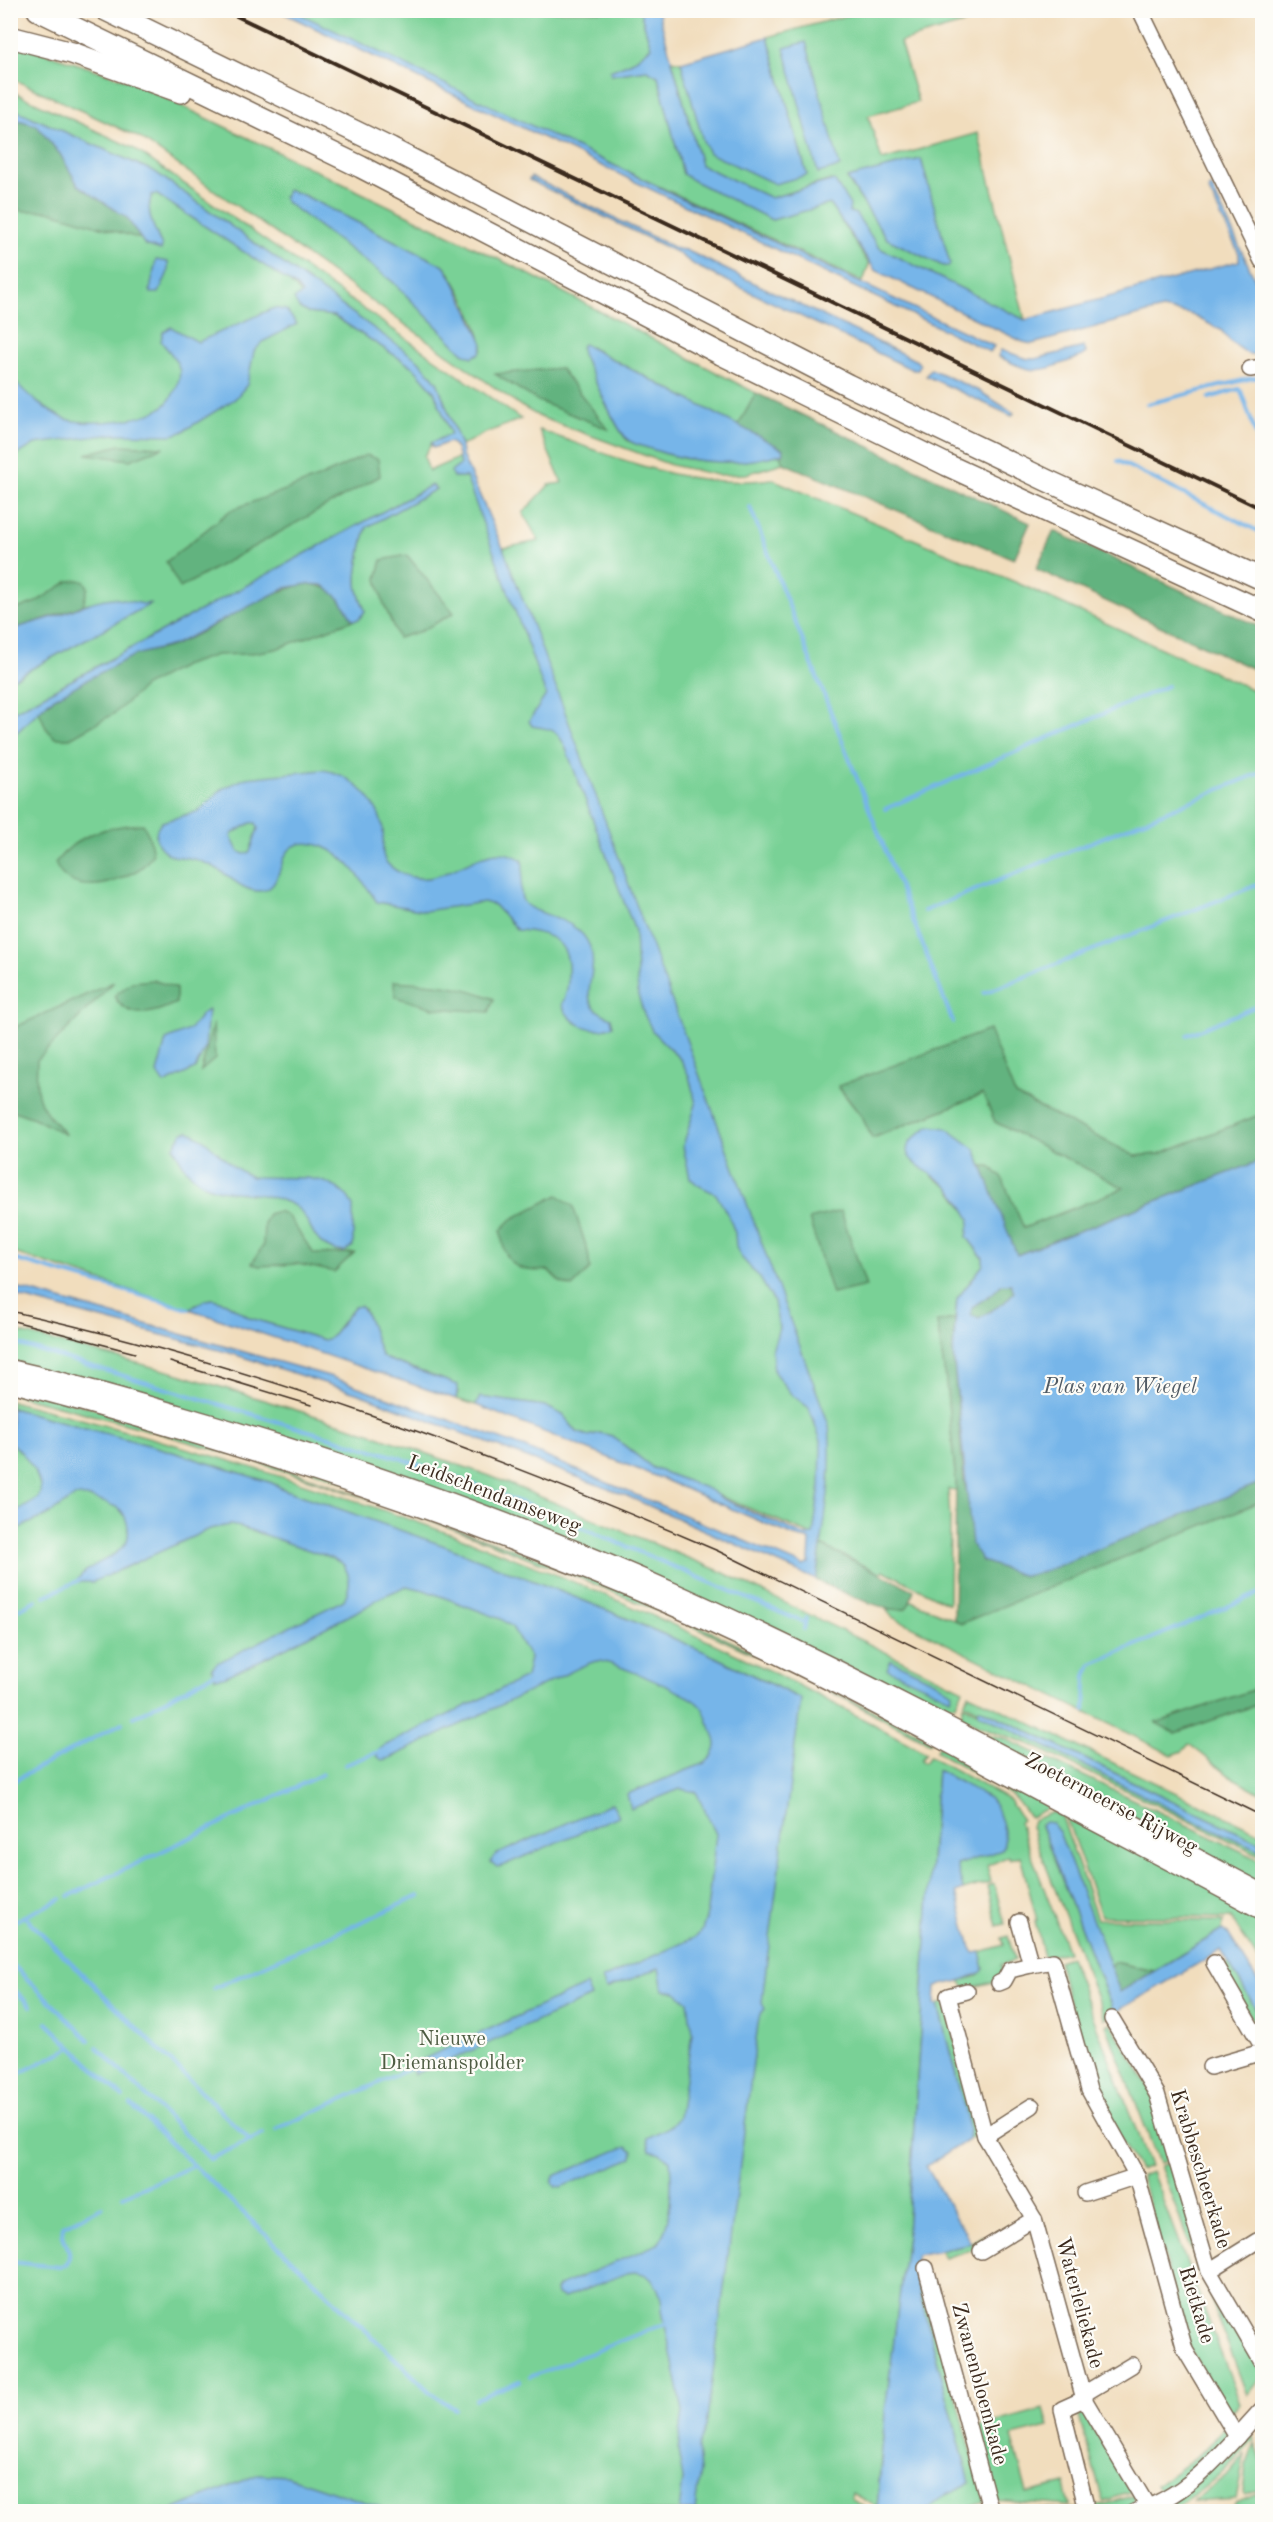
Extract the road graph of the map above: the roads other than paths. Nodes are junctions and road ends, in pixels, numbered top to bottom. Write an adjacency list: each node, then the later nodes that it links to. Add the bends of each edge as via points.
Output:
1 (38, 10): 5 (highway)
2 (106, 10): 7 (highway, via 382,144 858,390)
3 (1140, 10): 6 (street)
4 (10, 37): 5 (highway, via 88,58)
5 (294, 134): 8 (highway, via 781,384 1060,519)
6 (1263, 261)
7 (1263, 579)
8 (1263, 611)
9 (10, 1369): 11 (main road, Leidschendamseweg, via 274,1442 405,1485 562,1544 804,1653)
10 (10, 1383): 11 (main road, Leidschendamseweg, via 188,1430 485,1529 643,1593)
11 (938, 1730): 12 (main road, Zoetermeerse Rijweg); 13 (main road, Zoetermeerse Rijweg)
12 (1263, 1893)
13 (1263, 1910)
14 (1019, 1922): 16 (street)
15 (1214, 1963): 20 (street)
16 (1031, 1965): 17 (street, via 1010,1970); 25 (street, Rietkade, via 1053,1961 1089,2090)
17 (999, 1983)
18 (967, 1991): 24 (street, Waterleliekade, via 948,1996)
19 (1112, 2019): 31 (street, Krabbescheerkade, via 1157,2094)
20 (1263, 2046)
21 (1263, 2052): 22 (street)
22 (1210, 2067)
23 (1032, 2106): 24 (street)
24 (985, 2136): 27 (street, Waterleliekade)
25 (1137, 2176): 26 (street); 36 (street, Rietkade, via 1185,2350)
26 (1084, 2193)
27 (1034, 2219): 29 (street, Waterleliekade); 34 (street, Waterleliekade)
28 (1257, 2241): 31 (street, Krabbescheerkade)
29 (981, 2251)
30 (926, 2268): 39 (street, Zwanenbloemkade)
31 (1209, 2271): 32 (street, Krabbescheerkade)
32 (1263, 2362)
33 (1132, 2366): 34 (street, Waterleliekade, via 1087,2392)
34 (1084, 2399): 37 (street, Waterleliekade, via 1062,2409); 38 (street, Waterleliekade)
35 (1263, 2409): 36 (street)
36 (1237, 2437): 38 (street, via 1206,2471 1174,2494)
37 (1085, 2502)
38 (1141, 2509)
39 (991, 2511)

